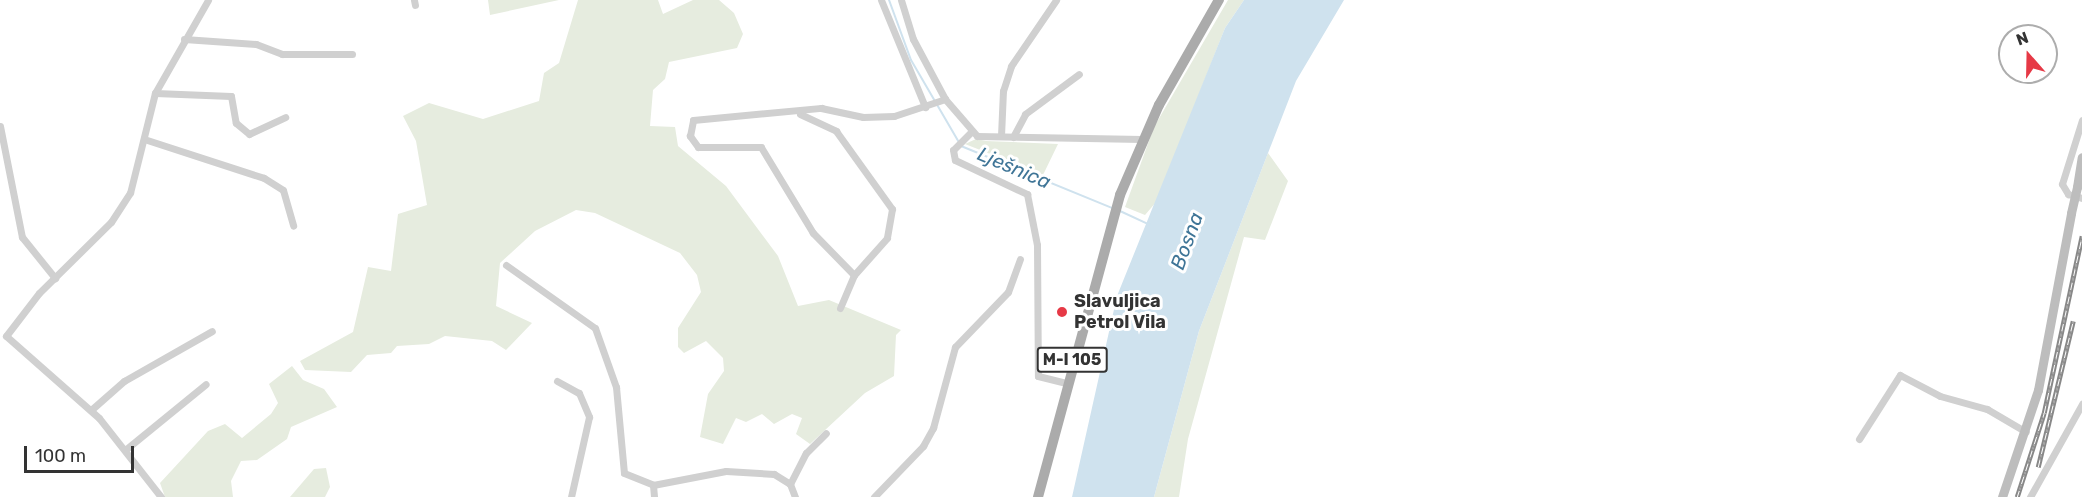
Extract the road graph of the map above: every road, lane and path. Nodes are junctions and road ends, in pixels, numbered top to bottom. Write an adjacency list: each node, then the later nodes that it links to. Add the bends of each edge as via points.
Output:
1 (208, 0): 6 (street)
2 (881, 0): 11 (street)
3 (901, 0): 10 (street)
4 (1056, 0): 17 (street, via 1011,66 1003,92)
5 (1219, 0): 20 (main road, M-I 105)
6 (184, 39): 7 (street, via 256,44 282,54); 9 (street)
7 (351, 54)
8 (1079, 74): 18 (street, via 1025,114)
9 (154, 93): 13 (street, via 231,96 236,123 249,134); 19 (street)
10 (942, 99): 11 (street); 16 (street)
11 (926, 107): 12 (street, via 879,117 821,108)
12 (800, 114): 26 (street, via 836,131 892,209 887,238); 26 (street, via 706,117 693,120 690,136 698,147 761,147 813,233)
13 (285, 117)
14 (2082, 120): 22 (street, via 2062,184 2068,194)
15 (0, 126): 27 (street, via 22,237)
16 (971, 132): 17 (street); 32 (street, via 953,150 955,160 1026,194 1037,245 1038,376)
17 (1001, 136): 18 (street)
18 (1013, 137): 20 (street)
19 (144, 139): 23 (street, via 264,178 283,190); 27 (street, via 130,193 111,222)
20 (1142, 139): 32 (main road, M-I 105, via 1110,224)
21 (2082, 157): 36 (main road, bridge)
22 (2082, 198)
23 (293, 226)
24 (1020, 259): 46 (street, via 1008,291 955,347 933,428 923,446)
25 (506, 266): 41 (street, via 595,328 616,387 624,473)
26 (854, 275): 28 (street)
27 (55, 278): 30 (street)
28 (840, 308)
29 (212, 331): 35 (street, via 124,381)
30 (3, 336): 35 (street)
31 (557, 381): 43 (street, via 579,393 589,417)
32 (1066, 383): 47 (main road, M-I 105)
33 (206, 384): 39 (street)
34 (2082, 404): 49 (street)
35 (90, 410): 39 (street)
36 (2026, 432): 38 (street, via 1987,409 1940,396 1900,375); 48 (main road)
37 (826, 434): 40 (street, via 806,453)
38 (1859, 440)
39 (125, 450): 42 (street)
40 (790, 484): 41 (street, via 774,474 726,471); 45 (street)
41 (653, 485): 44 (street)
42 (161, 497)
43 (571, 497)
44 (654, 497)
45 (795, 497)
46 (874, 497)
47 (1038, 497)
48 (2002, 497)
49 (2030, 497)

